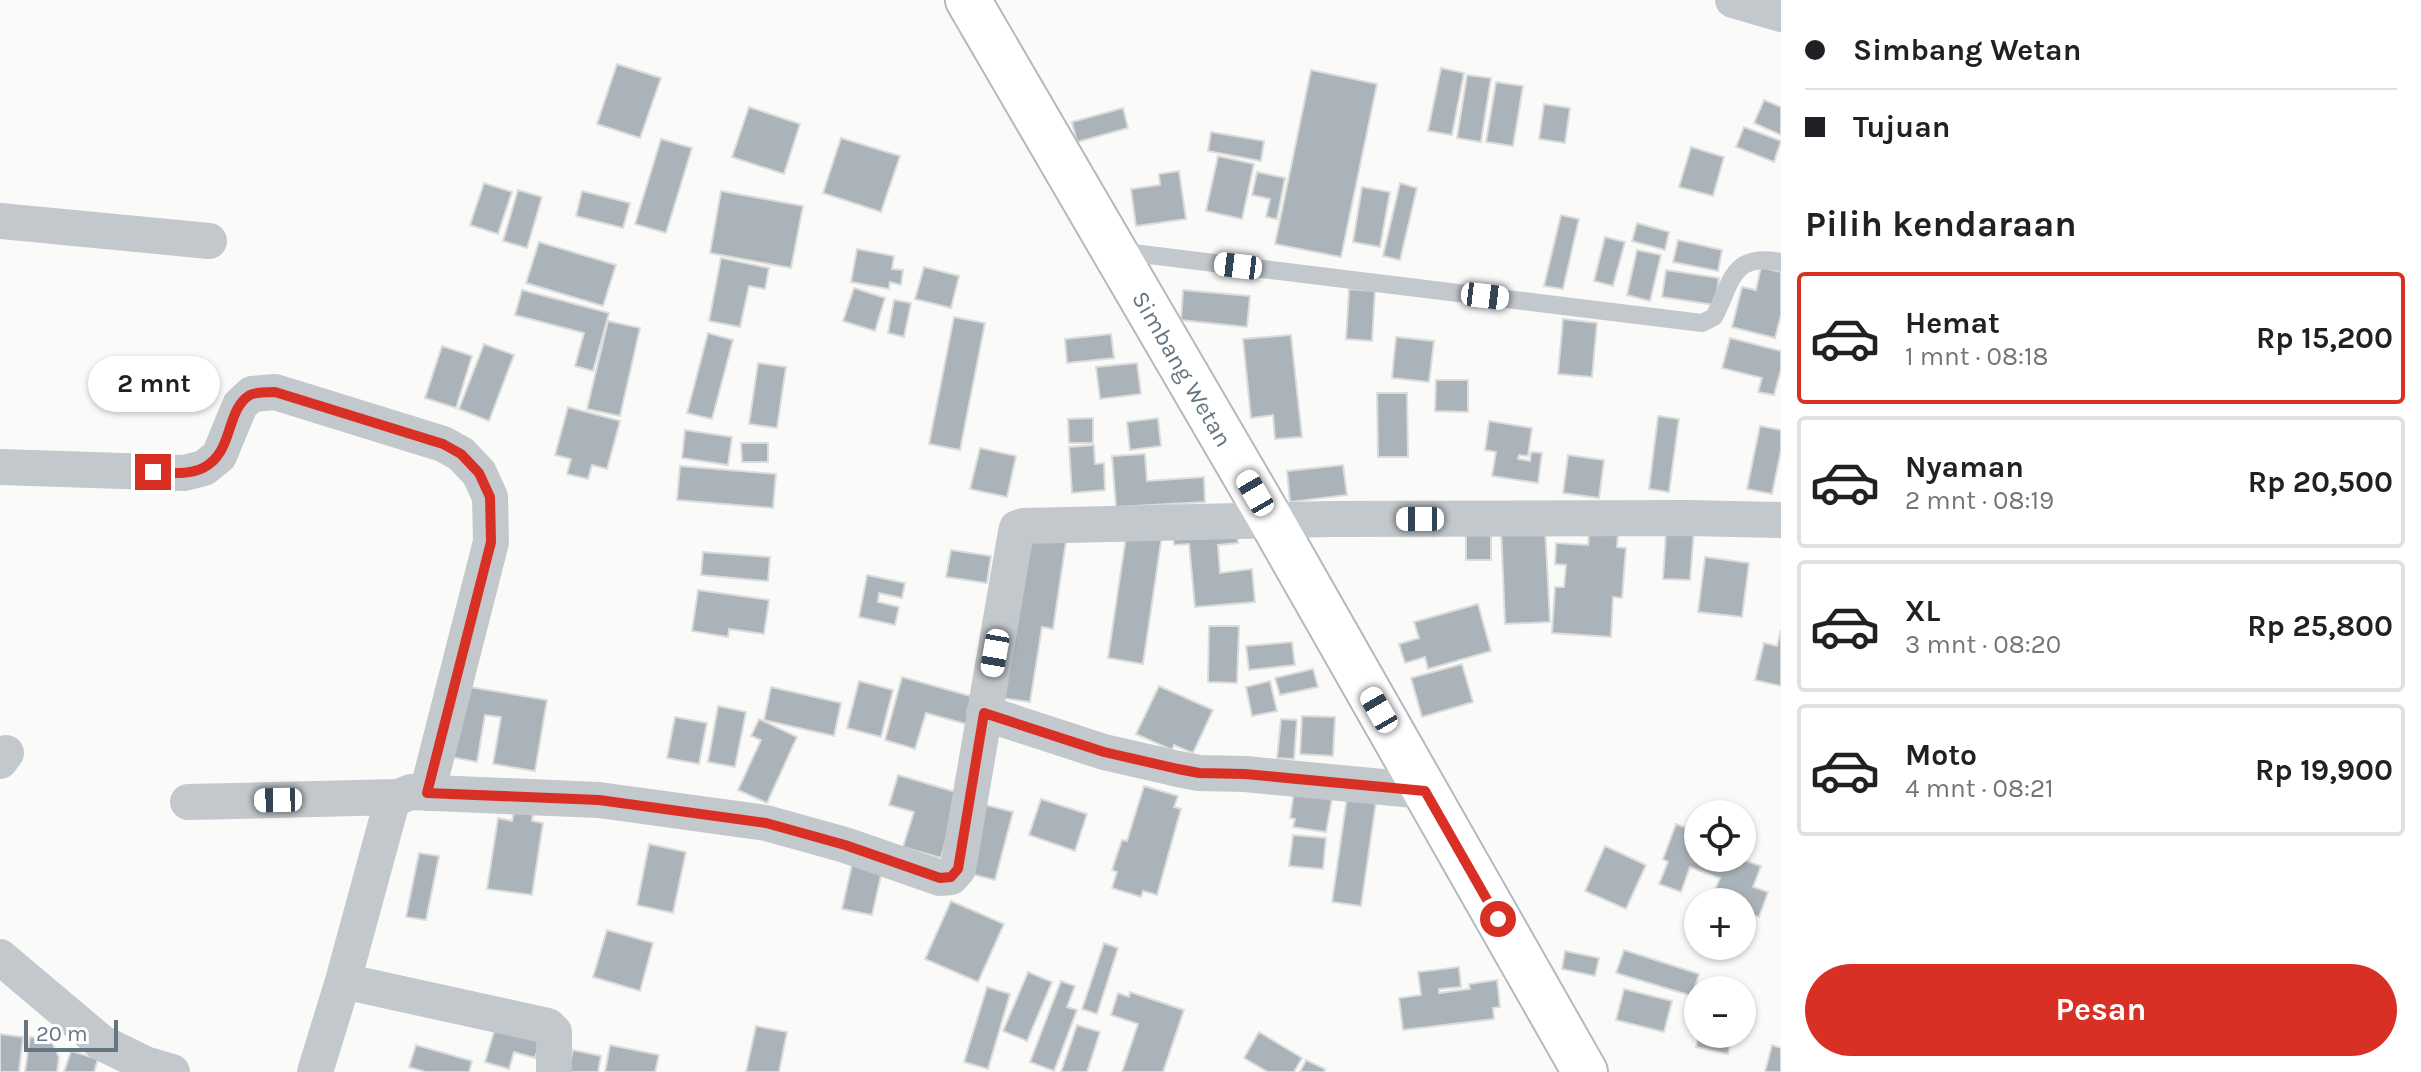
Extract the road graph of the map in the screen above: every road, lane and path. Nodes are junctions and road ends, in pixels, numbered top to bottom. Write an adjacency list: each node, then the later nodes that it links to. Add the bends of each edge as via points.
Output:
1 (968, 0): 6 (street, Simbang Wetan)
2 (1733, 0): 3 (street)
3 (1781, 14)
4 (0, 221): 5 (street)
5 (209, 241)
6 (1114, 251): 7 (lane, via 1702,323 1714,317 1733,273 1746,263); 9 (street, Simbang Wetan)
7 (1781, 262)
8 (0, 467): 13 (street, via 184,473 204,468 219,456 240,405 252,394 275,392 461,454 479,473 490,497 491,542)
9 (1271, 520): 10 (street); 11 (street, via 1017,528); 12 (street, Simbang Wetan)
10 (1781, 520)
11 (984, 713): 12 (street, via 1104,752 1199,773); 13 (street, via 958,869 951,877 940,878 766,823 599,800)
12 (1425, 791): 20 (street, Simbang Wetan)
13 (413, 795): 14 (street); 16 (street, via 391,805)
14 (188, 802)
15 (0, 957): 17 (street, via 102,1043)
16 (343, 981): 18 (street); 19 (street, via 548,1026 554,1032)
17 (172, 1072)
18 (315, 1072)
19 (554, 1072)
20 (1585, 1072)

